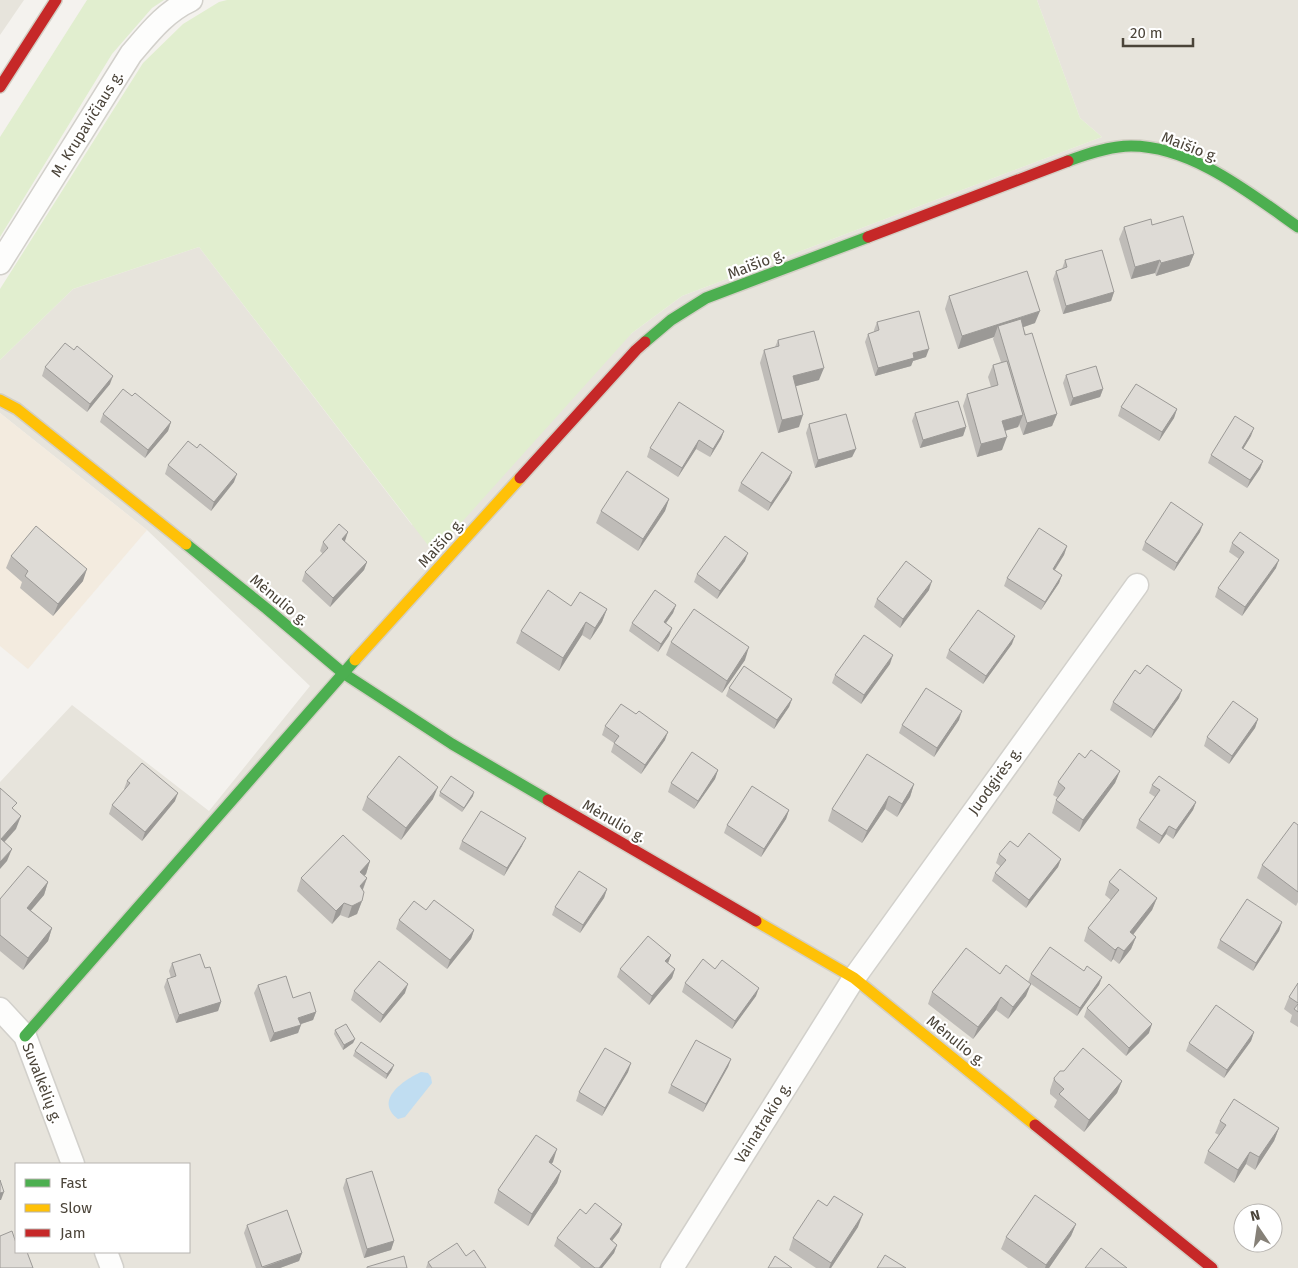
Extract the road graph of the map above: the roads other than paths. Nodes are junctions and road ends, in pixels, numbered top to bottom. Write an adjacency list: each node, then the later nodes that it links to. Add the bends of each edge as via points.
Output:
1 (56, 0): 3 (street)
2 (191, 0): 5 (street, M. Krupavičiaus g., via 157,23 131,54)
3 (0, 87)
4 (1298, 227): 8 (street, Maišio g., via 1231,180 1174,154 1131,146 1104,149 706,298 671,320 636,350)
5 (0, 263)
6 (0, 400): 8 (street, Mėnulio g., via 24,415)
7 (1137, 585): 9 (street, Juodgirės g.)
8 (343, 673): 9 (street, Mėnulio g., via 452,744); 11 (street, Maišio g.)
9 (854, 978): 15 (street, Vainatrakio g.); 16 (street, Mėnulio g.)
10 (0, 1009): 11 (street, Suvalkėlių g.)
11 (25, 1036): 12 (street, Suvalkėlių g.)
12 (73, 1163)
13 (106, 1253): 14 (street)
14 (112, 1268)
15 (672, 1268)
16 (1212, 1268)

